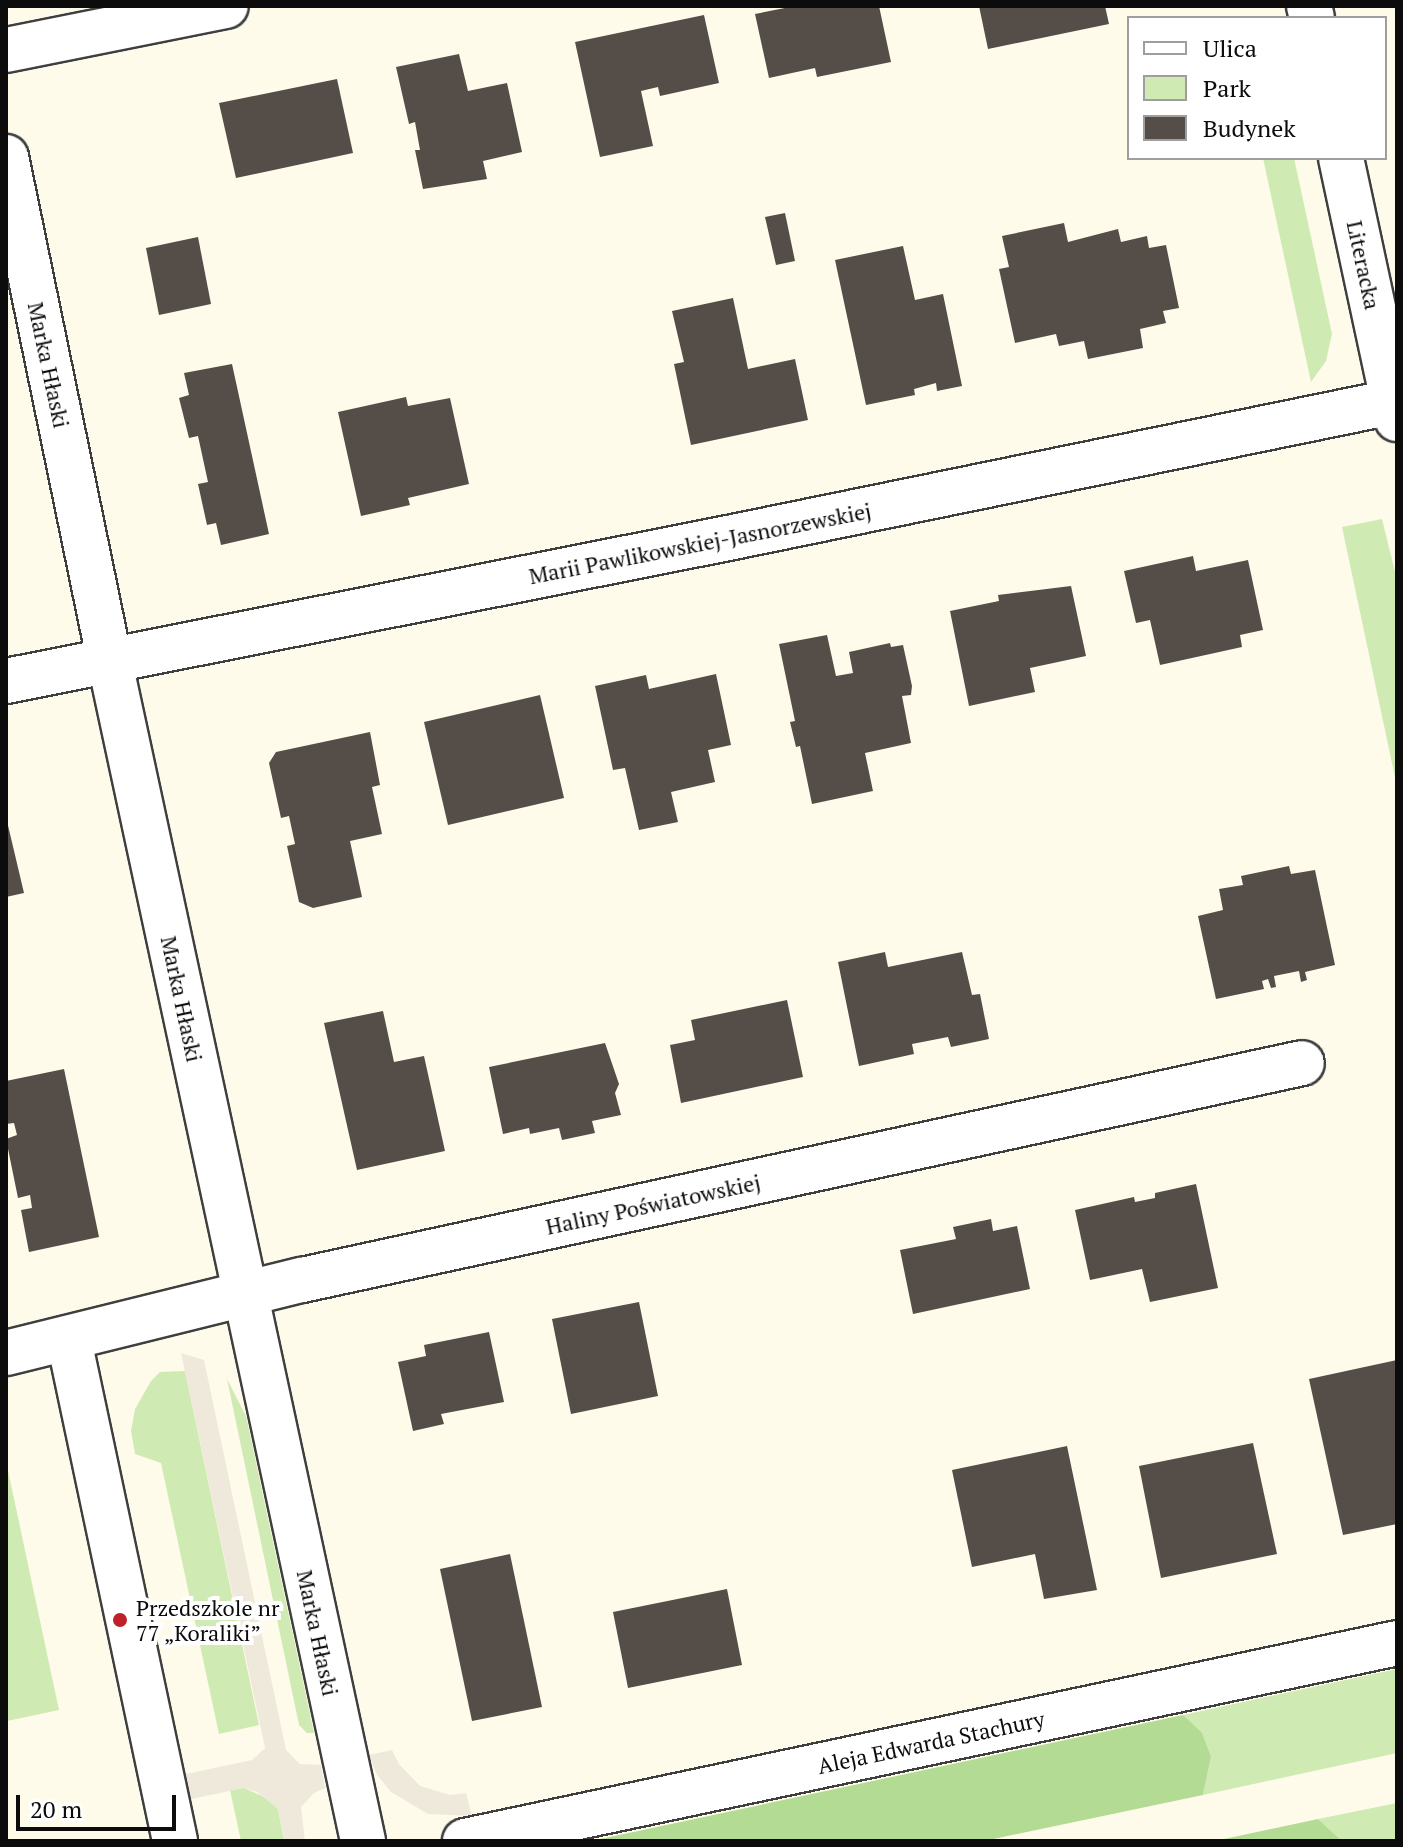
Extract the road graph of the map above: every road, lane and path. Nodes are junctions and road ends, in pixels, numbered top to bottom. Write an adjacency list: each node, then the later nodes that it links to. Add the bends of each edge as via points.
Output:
1 (226, 6): 2 (street)
2 (6, 50)
3 (6, 157): 6 (street, Marka Hłaski)
4 (1341, 160): 5 (street, Literacka)
5 (1396, 407): 6 (street, Marii Pawlikowskiej-Jasnorzewskiej)
6 (109, 658): 7 (street, Marii Pawlikowskiej-Jasnorzewskiej); 9 (street, Marka Hłaski)
7 (6, 681)
8 (1302, 1063): 9 (street, Haliny Poświatowskiej)
9 (246, 1293): 10 (street, Haliny Poświatowskiej); 14 (street, Marka Hłaski)
10 (69, 1340): 11 (street, Haliny Poświatowskiej); 13 (street)
11 (6, 1353)
12 (1397, 1643): 15 (street, Aleja Edwarda Stachury)
13 (175, 1841)
14 (363, 1841)
15 (465, 1841)

